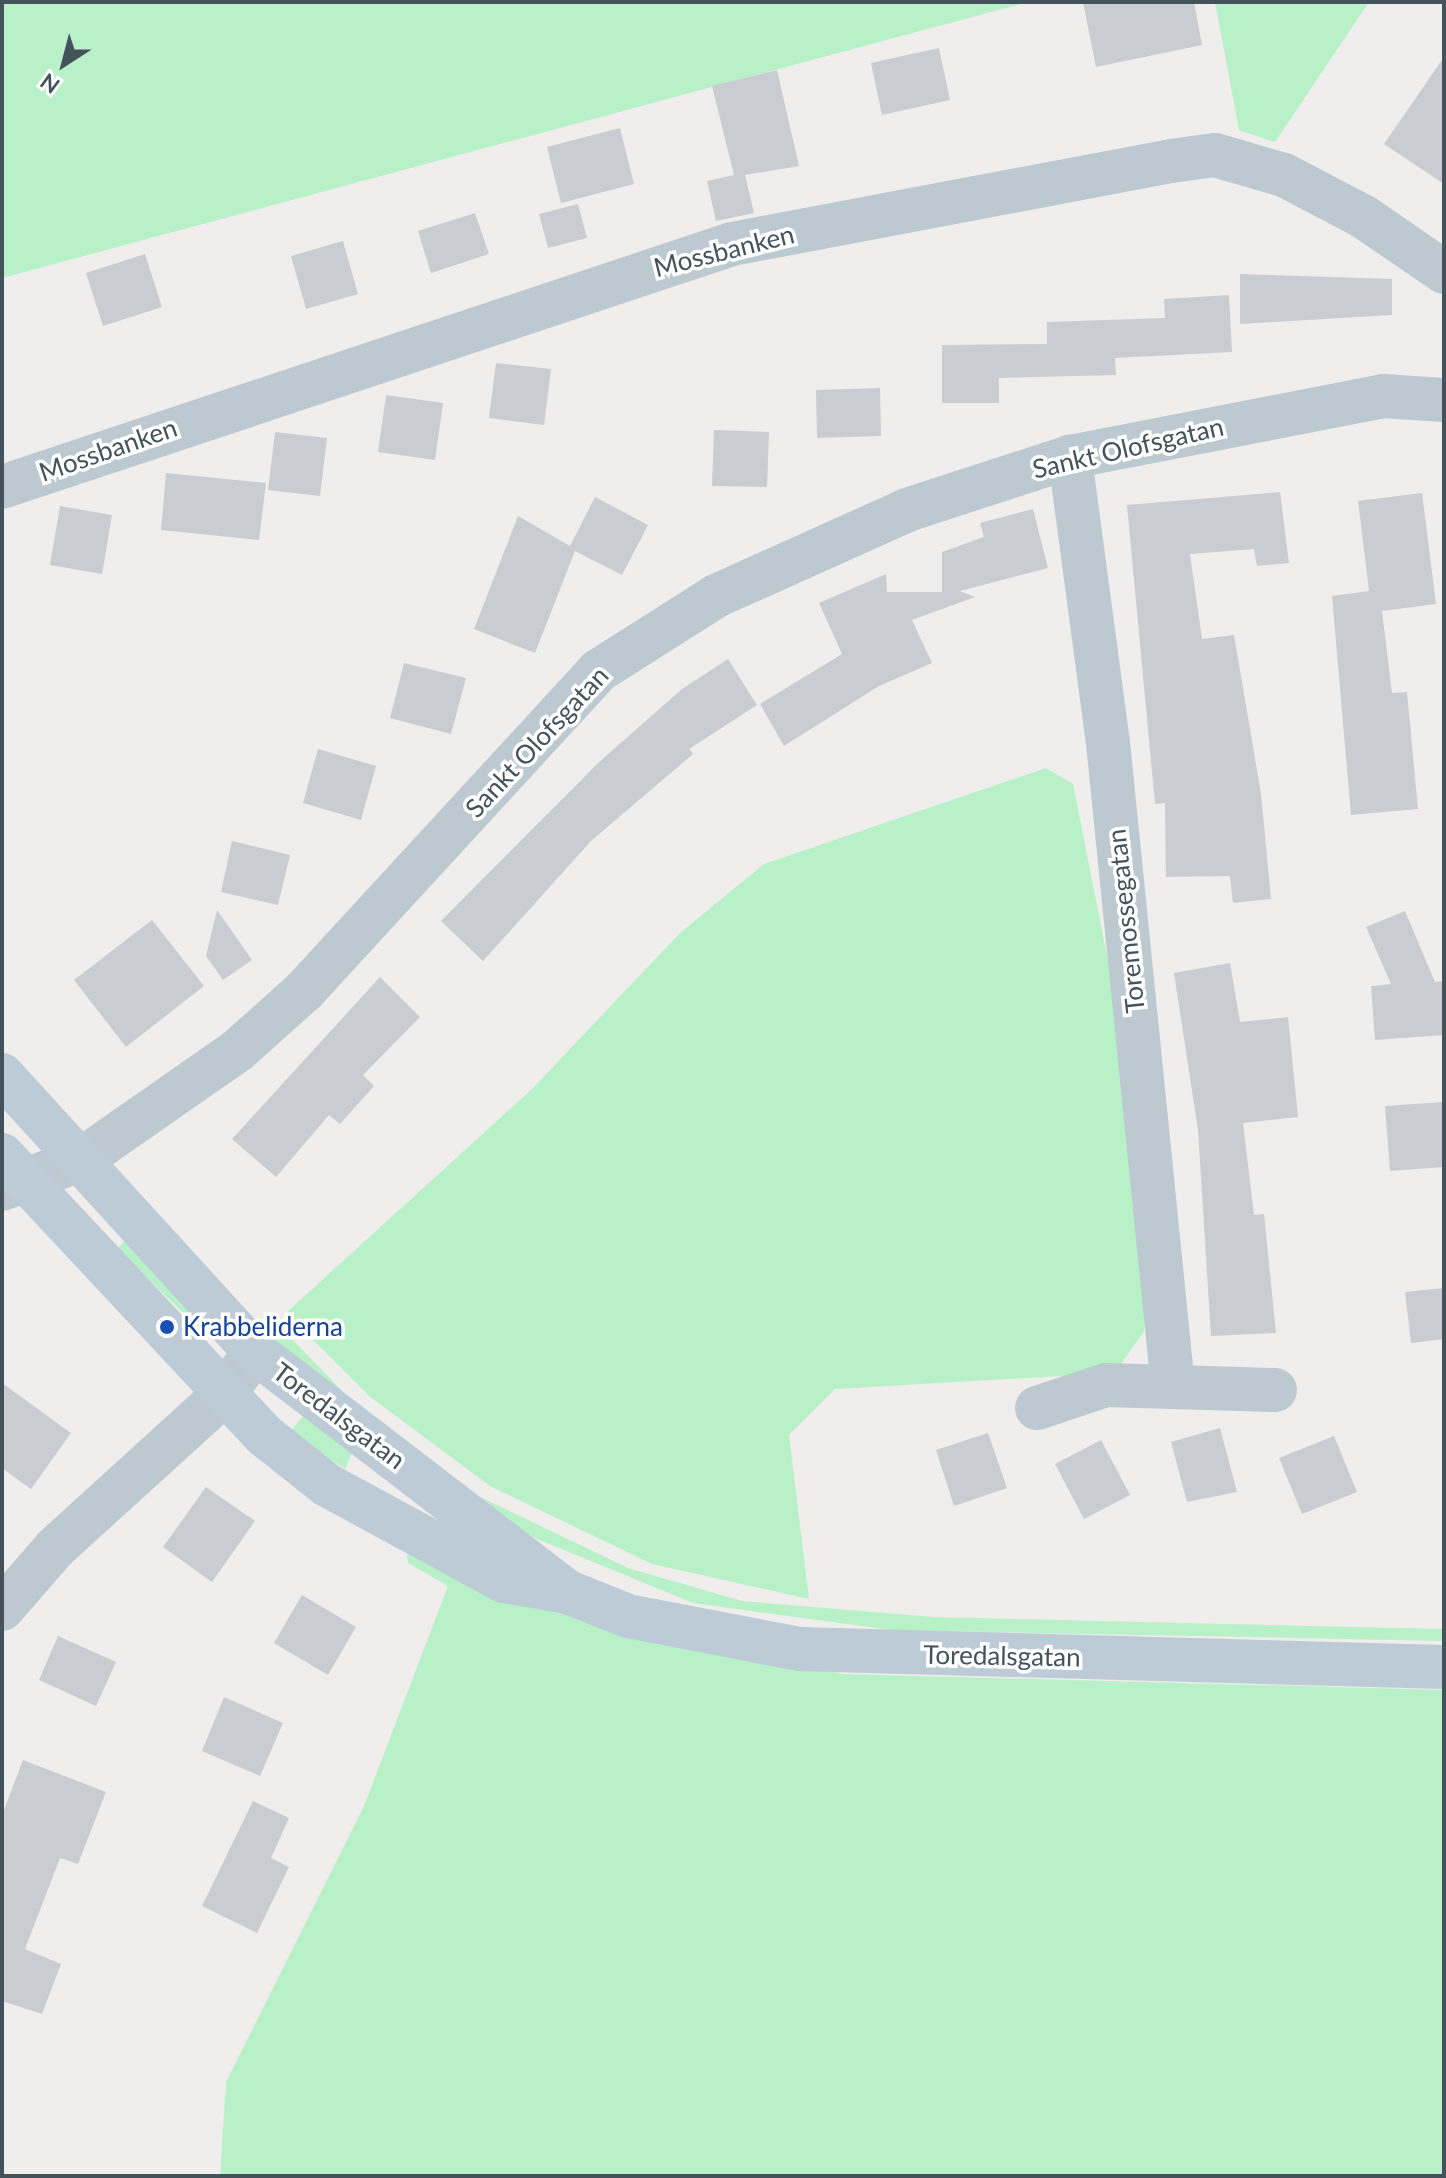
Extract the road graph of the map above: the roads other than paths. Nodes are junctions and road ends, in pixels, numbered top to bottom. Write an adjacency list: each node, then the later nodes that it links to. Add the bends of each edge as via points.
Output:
1 (1444, 272): 4 (street, Mossbanken, via 1364,217 1284,175 1215,155 1171,161 732,244)
2 (1444, 400): 3 (street, Sankt Olofsgatan, via 1383,396)
3 (1070, 457): 6 (street, Sankt Olofsgatan, via 907,510 743,583 598,671 304,991 238,1050); 9 (street, Toremossegatan, via 1108,743)
4 (2, 487)
5 (2, 1075): 6 (street, Toredalsgatan)
6 (82, 1159): 7 (street, Sankt Olofsgatan); 8 (street, Toredalsgatan)
7 (10, 1174): 11 (street, Toredalsgatan)
8 (255, 1352): 11 (street); 13 (street, Toredalsgatan)
9 (1173, 1387): 10 (street); 12 (street, via 1106,1385)
10 (1275, 1390)
11 (224, 1394): 13 (street, Toredalsgatan, via 327,1485 415,1538 504,1581); 14 (street, via 55,1548)
12 (1037, 1408)
13 (568, 1592): 15 (street, Toredalsgatan, via 628,1616 799,1649)
14 (2, 1609)
15 (1444, 1667)

